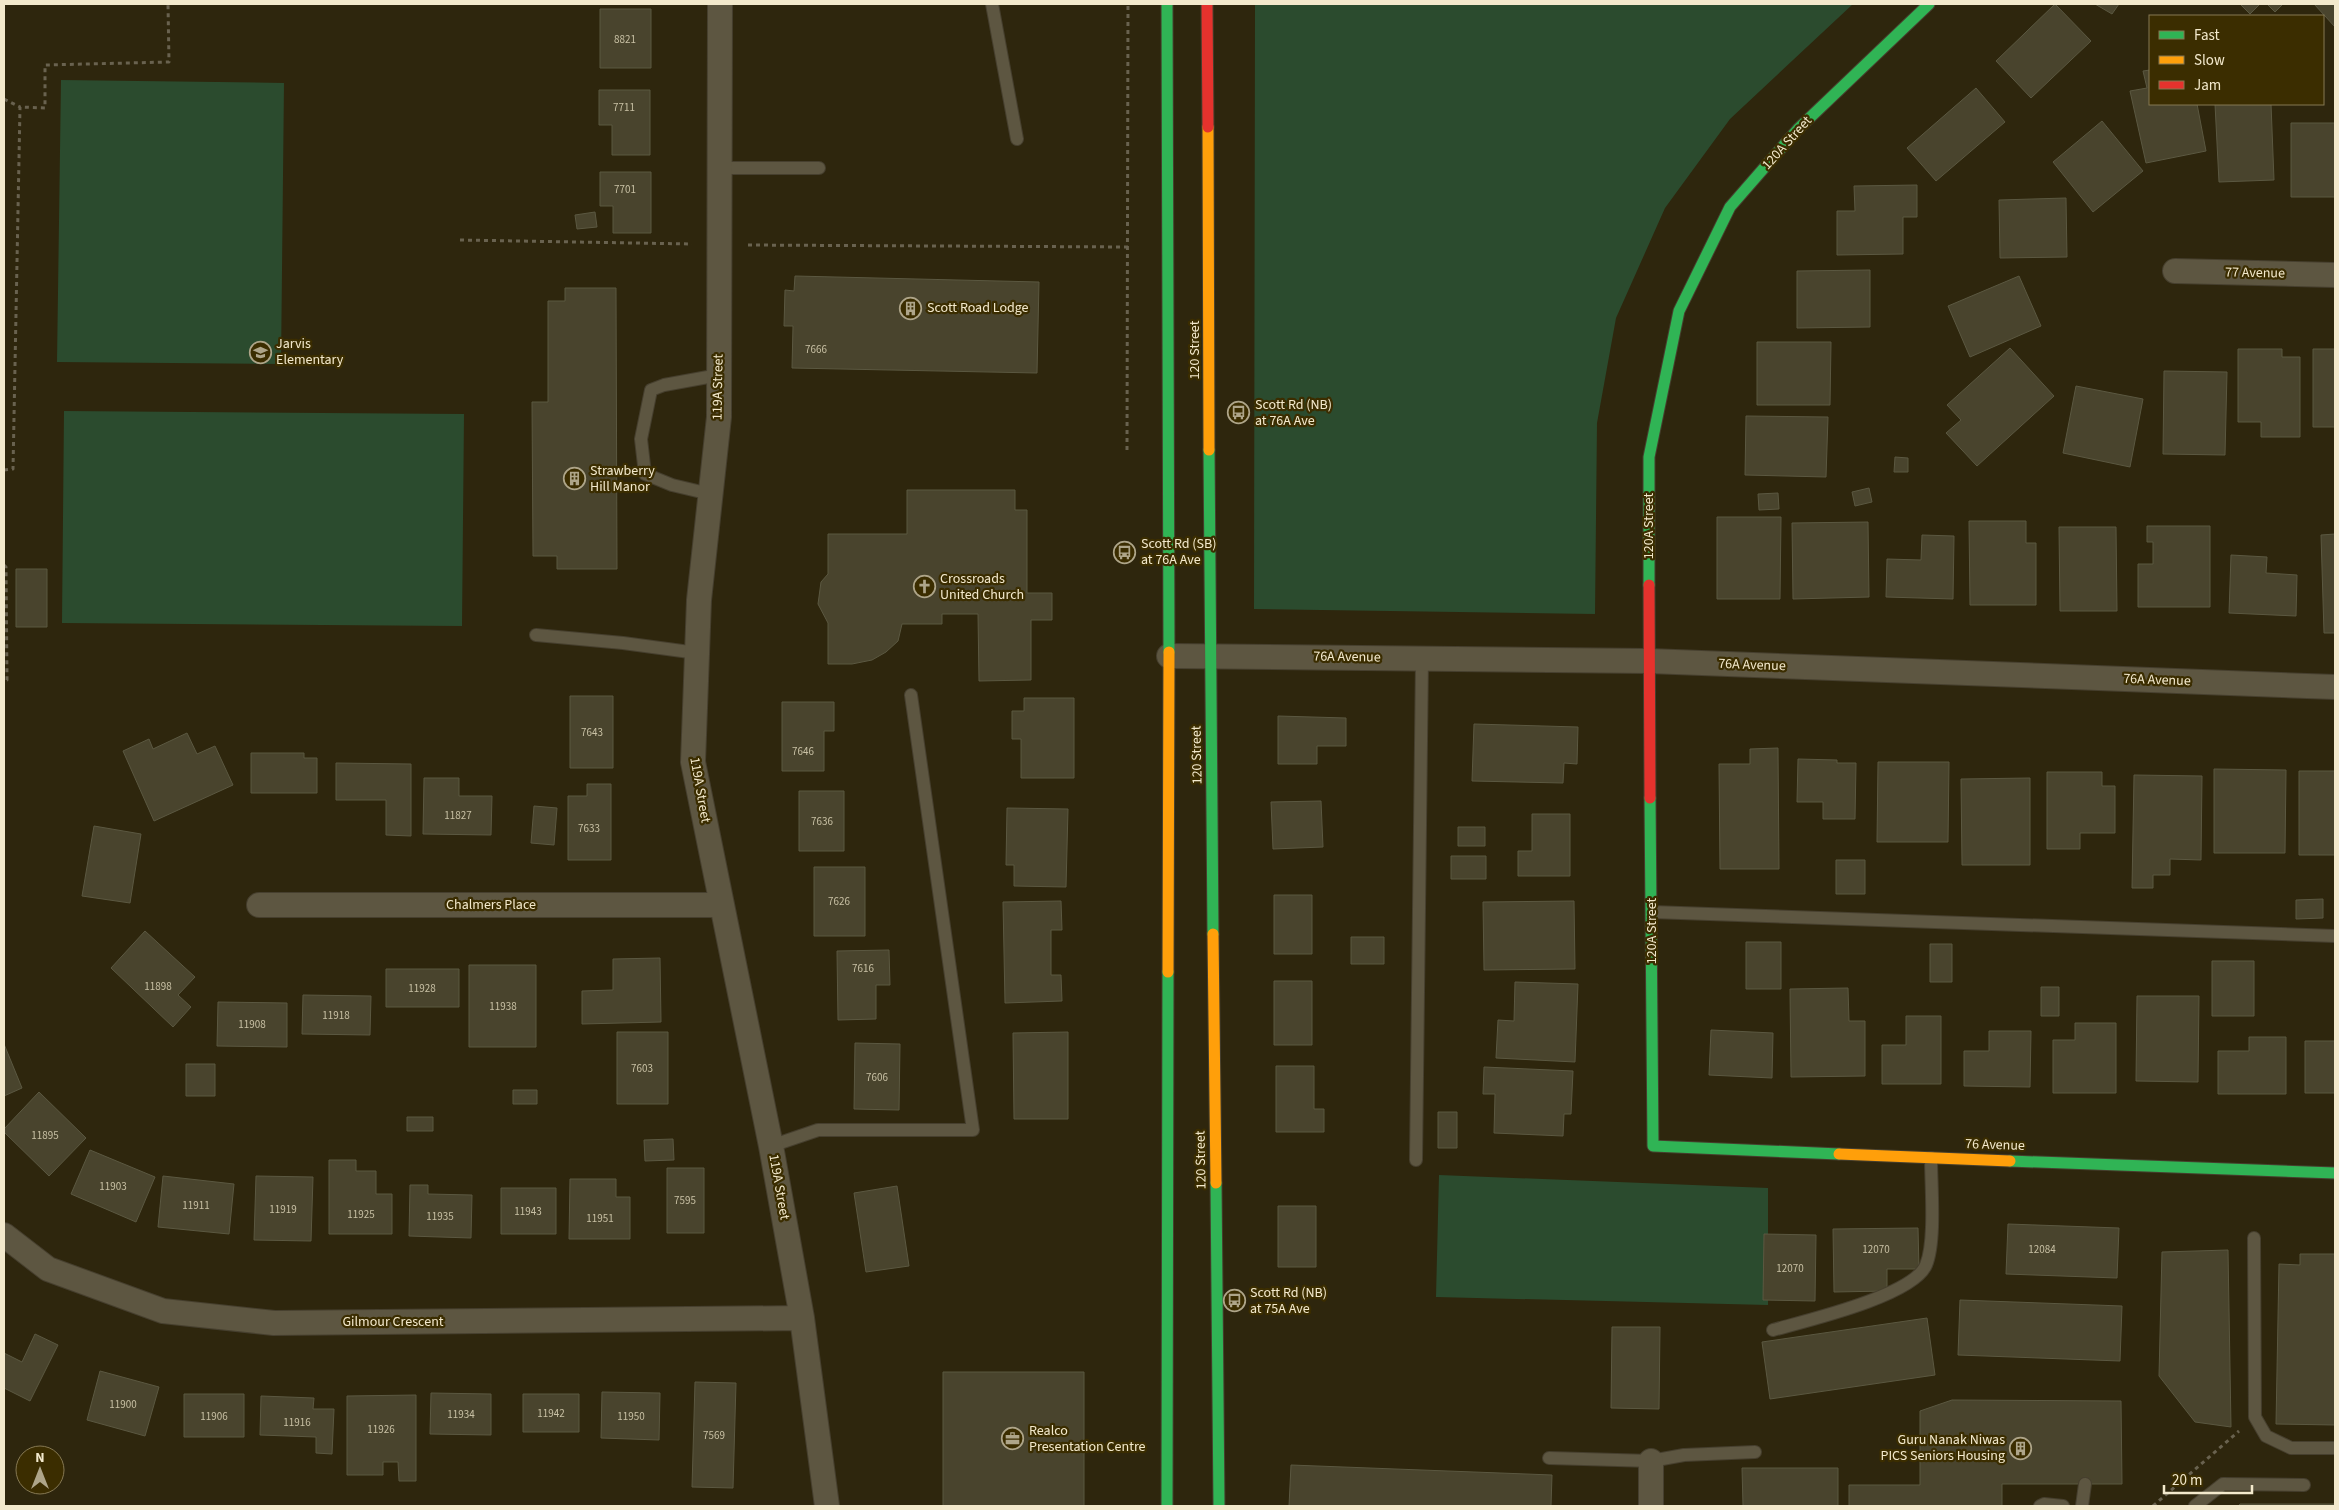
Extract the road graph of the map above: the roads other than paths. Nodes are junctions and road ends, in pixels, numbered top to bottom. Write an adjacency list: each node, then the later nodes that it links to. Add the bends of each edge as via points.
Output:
1 (720, 4): 7 (street, 119A Street)
2 (992, 4): 6 (lane)
3 (1167, 4): 15 (main road, 120 Street)
4 (1207, 4): 16 (main road, 120 Street)
5 (1929, 4): 18 (main road, 120A Street, via 1798,129 1730,207 1679,311 1650,457)
6 (1018, 139)
7 (720, 168): 8 (lane); 11 (street, 119A Street)
8 (819, 168)
9 (2175, 271): 10 (street, 77 Avenue)
10 (2335, 275)
11 (719, 375): 12 (street, 119A Street, via 719,417); 12 (lane, via 650,390 641,439 645,474 672,485)
12 (710, 494): 14 (street, 119A Street)
13 (536, 635): 14 (lane, via 623,642)
14 (697, 653): 22 (street, 119A Street, via 693,762)
15 (1169, 656): 16 (street, 76A Avenue); 41 (main road, 120 Street)
16 (1210, 656): 17 (street, 76A Avenue); 42 (main road, 120 Street)
17 (1422, 659): 18 (street, 76A Avenue); 28 (lane)
18 (1648, 661): 19 (street, 76A Avenue); 23 (main road, 120A Street)
19 (2335, 687)
20 (911, 695): 25 (lane, via 973,1130 818,1130)
21 (259, 905): 22 (street, Chalmers Place)
22 (722, 905): 25 (street, 119A Street)
23 (1652, 912): 24 (lane); 26 (main road, 120A Street)
24 (2335, 936)
25 (771, 1146): 32 (street, 119A Street)
26 (1653, 1146): 27 (main road, 76 Avenue)
27 (1931, 1158): 29 (main road, 76 Avenue); 33 (lane, via 1930,1236 1925,1267 1907,1283 1879,1298)
28 (1416, 1160)
29 (2335, 1173)
30 (4, 1235): 32 (street, Gilmour Crescent, via 48,1269 163,1311 274,1323)
31 (2254, 1238): 34 (lane, via 2254,1417 2266,1436 2291,1448)
32 (802, 1318): 40 (street, 119A Street)
33 (1773, 1330)
34 (2335, 1448)
35 (1755, 1452): 37 (lane, via 1684,1455)
36 (1549, 1458): 37 (lane)
37 (1651, 1461): 43 (street)
38 (2085, 1484): 46 (lane)
39 (2304, 1485): 47 (lane, via 2223,1484)
40 (827, 1506)
41 (1167, 1506)
42 (1219, 1506)
43 (1651, 1506)
44 (2040, 1506): 45 (lane)
45 (2063, 1506)
46 (2082, 1506)
47 (2195, 1506)

